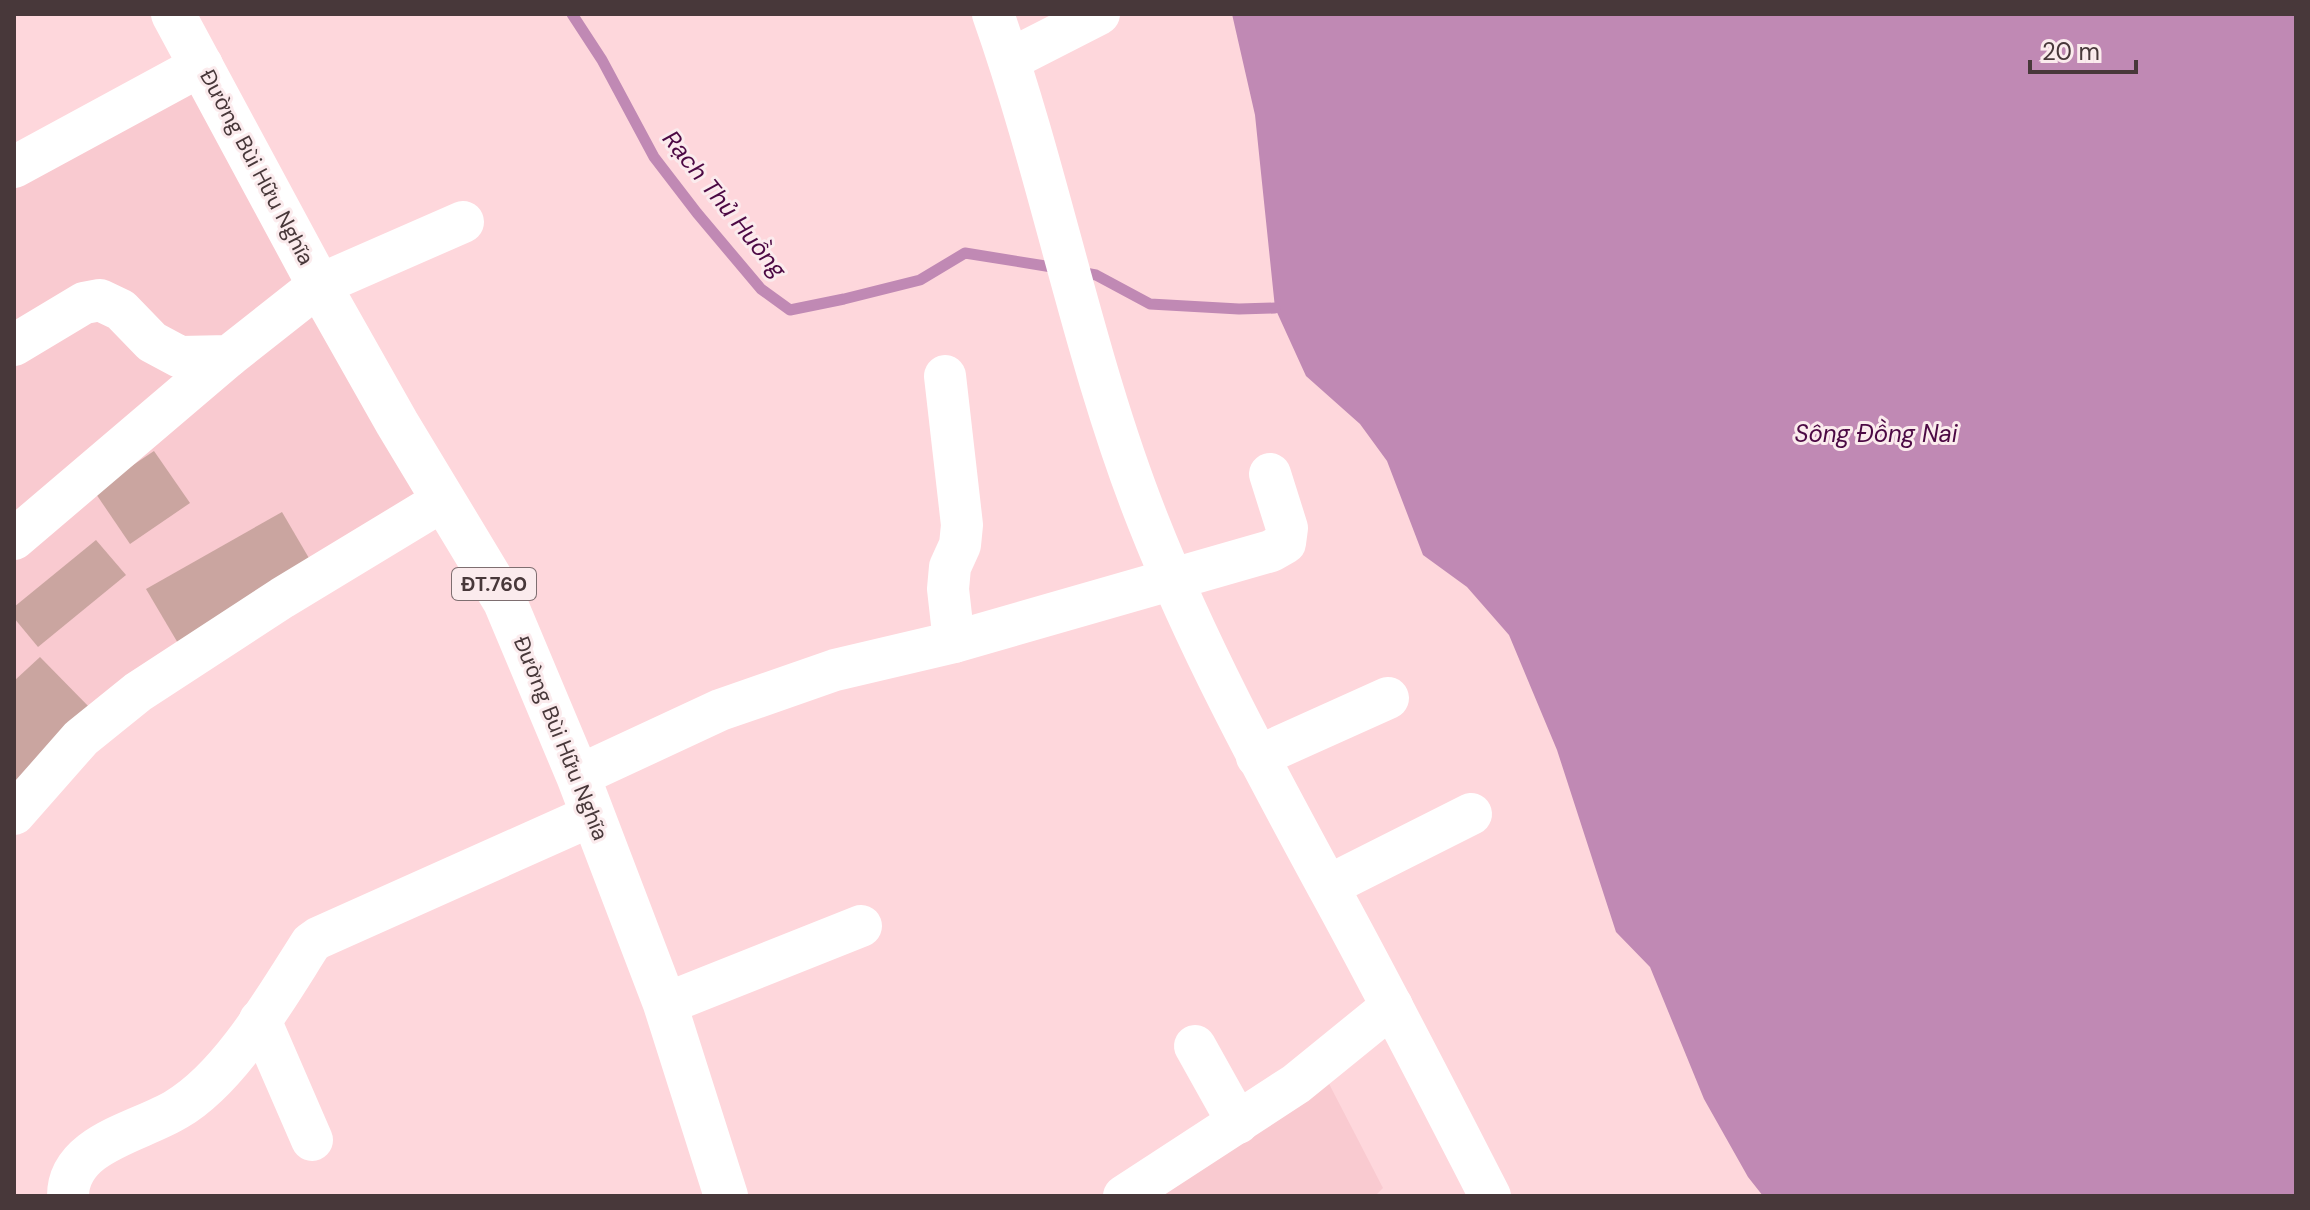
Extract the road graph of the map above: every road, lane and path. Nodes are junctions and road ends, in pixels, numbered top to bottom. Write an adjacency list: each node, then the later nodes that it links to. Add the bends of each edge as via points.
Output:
1 (173, 14): 5 (main road, Đường Bùi Hữu Nghĩa / ĐT.760)
2 (993, 14): 4 (street)
3 (1099, 14): 4 (street)
4 (1009, 60): 15 (street, via 1080,312 1132,478)
5 (202, 65): 6 (street); 8 (main road, Đường Bùi Hữu Nghĩa / ĐT.760)
6 (14, 167)
7 (463, 222): 8 (street)
8 (319, 285): 10 (street); 13 (main road, Đường Bùi Hữu Nghĩa / ĐT.760)
9 (14, 345): 10 (street, via 84,303 100,300 121,310 152,342 180,357)
10 (229, 356): 14 (street)
11 (945, 376): 16 (street, via 962,525 948,589)
12 (1270, 474): 15 (street, via 1287,528 1285,543)
13 (442, 501): 19 (main road, Đường Bùi Hữu Nghĩa / ĐT.760, via 505,602); 20 (street, via 128,700 81,738)
14 (14, 539)
15 (1172, 581): 16 (street); 18 (street)
16 (954, 642): 19 (street, via 835,670 720,710)
17 (1388, 698): 18 (street)
18 (1257, 757): 22 (street)
19 (586, 795): 24 (main road, Đường Bùi Hữu Nghĩa / ĐT.760); 26 (street, via 318,938)
20 (14, 814)
21 (1471, 814): 22 (street)
22 (1328, 886): 25 (street)
23 (861, 926): 24 (street)
24 (665, 1004): 31 (main road, Đường Bùi Hữu Nghĩa / ĐT.760)
25 (1392, 1006): 28 (street, via 1296,1084); 33 (street)
26 (260, 1020): 29 (street); 30 (street, via 210,1086 78,1163)
27 (1195, 1046): 28 (street)
28 (1238, 1123): 32 (street)
29 (312, 1140)
30 (68, 1196)
31 (726, 1196)
32 (1124, 1196)
33 (1490, 1196)

